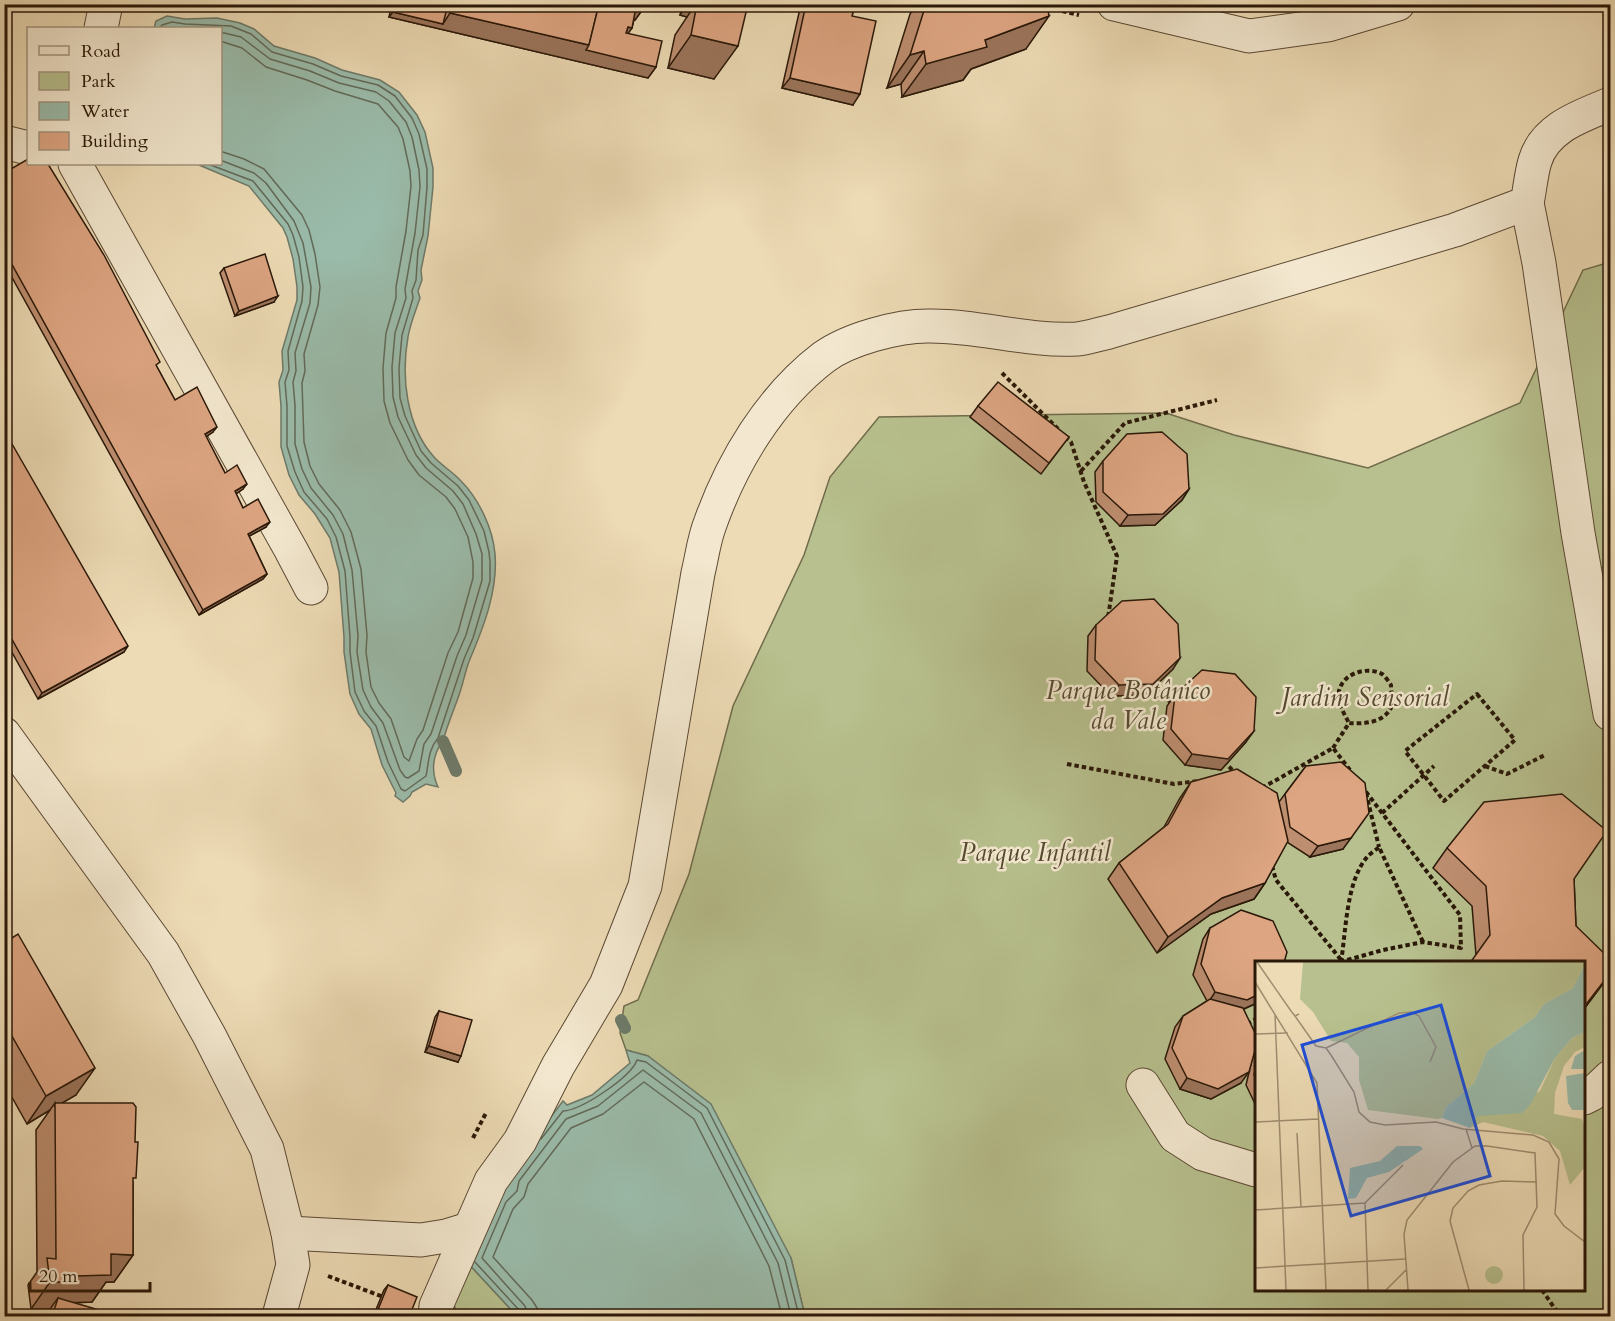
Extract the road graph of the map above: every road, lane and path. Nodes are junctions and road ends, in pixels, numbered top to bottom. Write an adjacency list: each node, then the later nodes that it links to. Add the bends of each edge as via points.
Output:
1 (106, 4): 4 (street)
2 (1114, 4): 3 (street, via 1249,36 1328,25)
3 (1398, 4)
4 (101, 27)
5 (1611, 104): 9 (street, via 1570,121 1550,136 1535,159)
6 (4, 142): 7 (street)
7 (27, 148)
8 (76, 165): 13 (street)
9 (1527, 203): 17 (street, via 1578,533); 46 (street, via 1444,233 1078,339 926,326 886,332 850,343 825,357 772,406 730,475 709,526 645,885 606,985 520,1141 491,1181)
10 (995, 369): 12 (path, via 1071,442)
11 (1217, 400): 12 (path, via 1125,423)
12 (1081, 471): 14 (path, via 1117,555)
13 (311, 588)
14 (1107, 624)
15 (1148, 678): 16 (path)
16 (1179, 711)
17 (1611, 714)
18 (1348, 723): 18 (path, via 1364,724 1382,718 1392,706 1391,685 1382,674 1362,670 1346,678 1339,692); 20 (path)
19 (4, 734): 47 (street, via 163,953 267,1149)
20 (1333, 748): 26 (path); 32 (path)
21 (1218, 755): 28 (path, via 1237,776)
22 (1545, 755): 25 (path, via 1507,774)
23 (1067, 764): 29 (path, via 1174,784)
24 (1434, 766): 27 (path)
25 (1484, 766): 27 (path, via 1444,801); 27 (path, via 1515,740 1477,694 1405,751)
26 (1353, 774)
27 (1424, 776): 33 (path)
28 (1227, 777)
29 (1205, 780)
30 (1359, 782): 31 (path)
31 (1366, 791): 33 (path); 34 (path)
32 (1253, 793)
33 (1382, 813): 36 (path, via 1460,915 1461,948)
34 (1379, 847): 36 (path); 38 (path, via 1358,871)
35 (1269, 855): 37 (path, via 1276,880)
36 (1424, 942): 39 (path)
37 (1340, 961)
38 (1341, 961)
39 (1344, 961)
40 (1255, 1020): 41 (path)
41 (1247, 1024)
42 (1611, 1077): 44 (street)
43 (1143, 1085): 45 (street, via 1175,1136 1203,1154)
44 (1585, 1098)
45 (1255, 1169)
46 (469, 1229): 47 (street, via 421,1240); 52 (street, via 436,1305)
47 (288, 1233): 48 (street)
48 (293, 1265): 50 (path); 51 (street)
49 (1543, 1291): 53 (path)
50 (390, 1299)
51 (279, 1317)
52 (435, 1317)
53 (1560, 1317)

